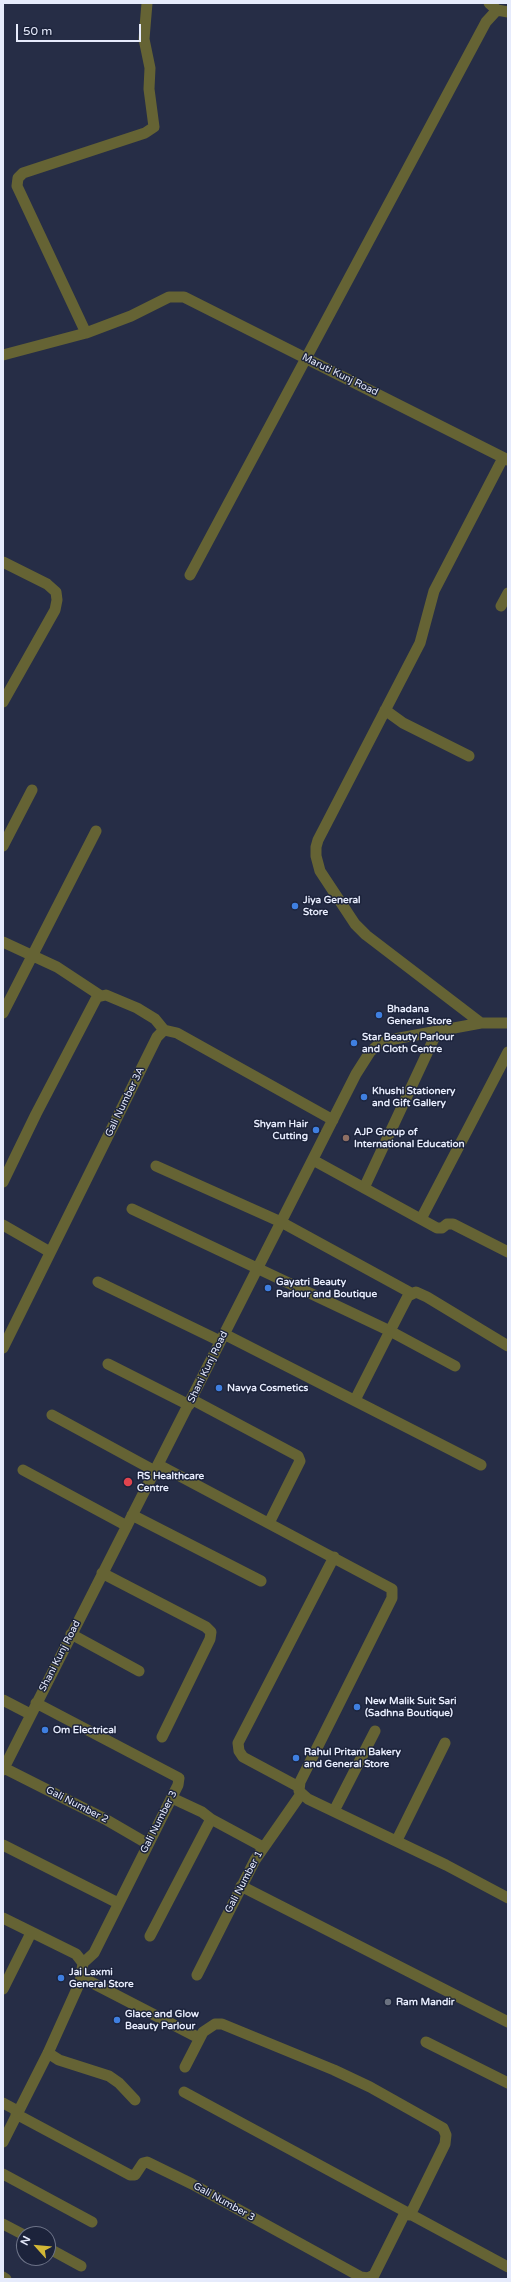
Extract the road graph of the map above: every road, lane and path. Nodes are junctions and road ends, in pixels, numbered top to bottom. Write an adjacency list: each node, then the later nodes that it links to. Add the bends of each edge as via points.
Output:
1 (147, 3): 3 (street, via 144,39 150,68 149,89 154,127 145,133 23,174 18,178 17,186)
2 (499, 7): 5 (street, via 486,22 430,123)
3 (86, 333): 4 (street); 5 (street, Maruti Kunj Road, via 169,298 184,297)
4 (3, 355)
5 (306, 359): 6 (street, Maruti Kunj Road); 8 (street)
6 (506, 459): 12 (street, via 434,591 420,643)
7 (3, 562): 11 (street, via 47,584 56,592 57,600 50,620)
8 (190, 575)
9 (508, 593): 10 (street)
10 (501, 606)
11 (3, 702)
12 (385, 710): 13 (street, via 403,723); 21 (street, via 318,840 318,864 345,910 366,935)
13 (469, 756)
14 (32, 790): 16 (street)
15 (96, 831): 18 (street)
16 (3, 846)
17 (3, 942): 18 (street)
18 (32, 955): 19 (street, via 77,979); 20 (street)
19 (101, 996): 23 (street, via 111,996 148,1014); 29 (street, via 86,1016)
20 (3, 1013)
21 (481, 1023): 22 (street); 24 (street)
22 (508, 1023)
23 (164, 1030): 26 (street, via 177,1033); 35 (street, Gali Number 3A, via 158,1037)
24 (437, 1032): 26 (street, Shani Kunj Road, via 379,1044 370,1052); 30 (street)
25 (508, 1052): 32 (street)
26 (333, 1120): 27 (street, Shani Kunj Road)
27 (313, 1160): 30 (street); 33 (street, Shani Kunj Road)
28 (156, 1166): 33 (street)
29 (3, 1182)
30 (364, 1188): 32 (street)
31 (132, 1209): 37 (street)
32 (421, 1219): 36 (street, via 439,1228 452,1224)
33 (281, 1222): 37 (street, Shani Kunj Road); 39 (street)
34 (3, 1225): 35 (street)
35 (50, 1252): 43 (street, Gali Number 3A)
36 (508, 1252)
37 (258, 1267): 40 (street); 41 (street, Shani Kunj Road)
38 (98, 1282): 41 (street)
39 (412, 1293): 40 (street); 42 (street, via 427,1297)
40 (390, 1331): 45 (street); 46 (street)
41 (222, 1338): 46 (street); 47 (street, Shani Kunj Road)
42 (508, 1346)
43 (3, 1348)
44 (108, 1364): 47 (street)
45 (455, 1366)
46 (355, 1400): 49 (street)
47 (190, 1402): 50 (street, Shani Kunj Road); 53 (street, via 298,1456 300,1461)
48 (52, 1415): 50 (street)
49 (481, 1464)
50 (157, 1468): 52 (street, Shani Kunj Road); 53 (street)
51 (23, 1470): 54 (street)
52 (132, 1515): 54 (street, Shani Kunj Road); 57 (street)
53 (269, 1523): 55 (street)
54 (127, 1526): 56 (street, Shani Kunj Road)
55 (334, 1557): 67 (street, Gali Number 1, via 389,1587 393,1595); 67 (street, via 238,1743 238,1751 243,1757)
56 (102, 1573): 58 (street, Shani Kunj Road); 64 (street, via 206,1627 210,1632 210,1639)
57 (261, 1582)
58 (71, 1634): 59 (street); 61 (street, Shani Kunj Road)
59 (139, 1671)
60 (3, 1700): 62 (street)
61 (36, 1703): 62 (street, Shani Kunj Road); 68 (street, Gali Number 3, via 174,1774 179,1782)
62 (30, 1714): 66 (street, Shani Kunj Road)
63 (375, 1731): 69 (street)
64 (162, 1737)
65 (445, 1743): 71 (street)
66 (4, 1769): 73 (street, Gali Number 2, via 105,1819)
67 (300, 1790): 69 (street); 74 (street, Gali Number 1)
68 (172, 1798): 70 (street); 73 (street, Gali Number 3)
69 (334, 1810): 71 (street)
70 (211, 1819): 74 (street); 80 (street)
71 (397, 1840): 76 (street)
72 (3, 1844): 77 (street)
73 (148, 1844): 77 (street, Gali Number 3)
74 (263, 1847): 75 (street, Gali Number 1)
75 (241, 1886): 82 (street, Gali Number 1); 85 (street)
76 (508, 1898)
77 (118, 1903): 81 (street, Gali Number 3, via 94,1953)
78 (3, 1918): 79 (street)
79 (31, 1933): 81 (street, via 76,1954); 84 (street)
80 (150, 1936)
81 (83, 1963): 83 (street)
82 (197, 1975)
83 (81, 1977): 86 (street); 88 (street)
84 (3, 1989)
85 (508, 2022)
86 (199, 2038): 89 (street); 97 (street, via 215,2024 233,2027 370,2087 443,2128 446,2135 445,2144)
87 (426, 2042): 90 (street)
88 (48, 2053): 92 (street, via 60,2060 109,2076); 94 (street)
89 (185, 2067)
90 (507, 2081)
91 (184, 2092): 97 (street)
92 (135, 2100)
93 (3, 2103): 94 (street)
94 (17, 2112): 95 (street); 97 (street, Gali Number 3, via 130,2175 135,2175 143,2163 147,2162 361,2277 368,2278 374,2275)
95 (3, 2142)
96 (3, 2174): 98 (street)
97 (407, 2214): 103 (street)
98 (92, 2222)
99 (3, 2224): 100 (street)
100 (16, 2231)
101 (56, 2252): 102 (street)
102 (81, 2266)
103 (508, 2267)
104 (3, 2277): 105 (street)
105 (6, 2279)

